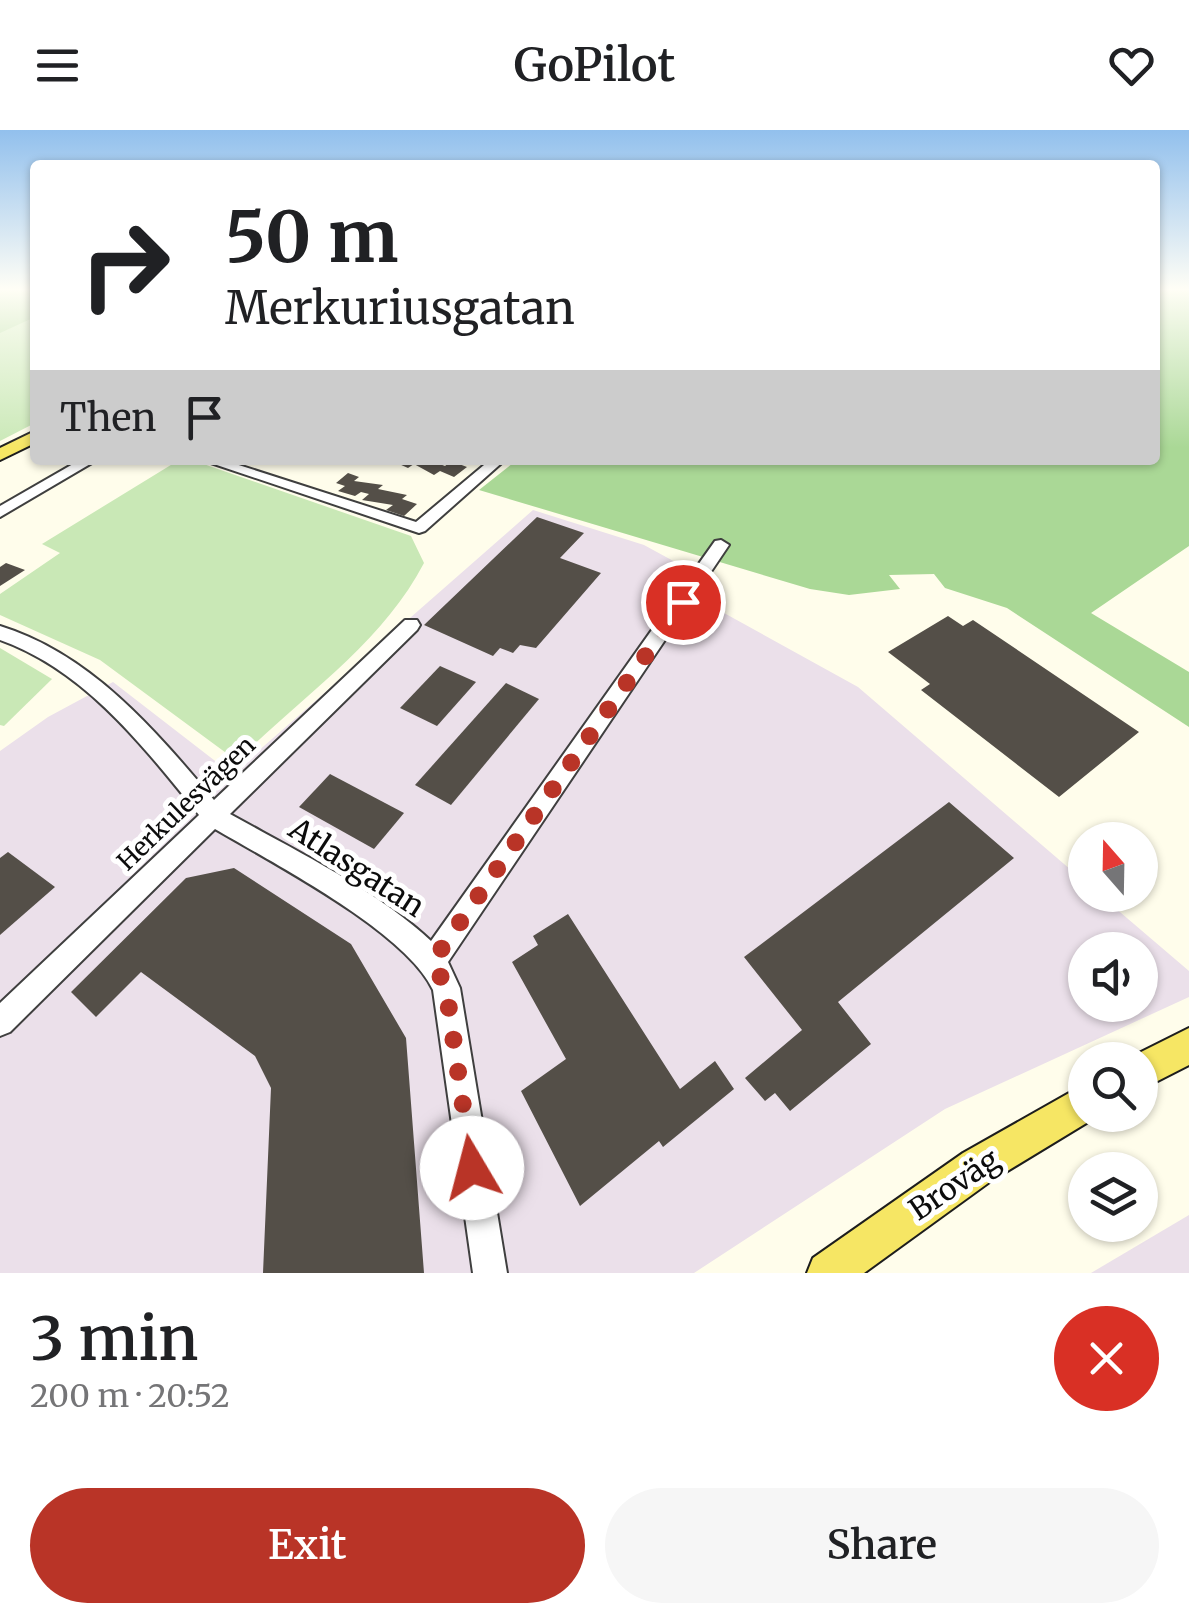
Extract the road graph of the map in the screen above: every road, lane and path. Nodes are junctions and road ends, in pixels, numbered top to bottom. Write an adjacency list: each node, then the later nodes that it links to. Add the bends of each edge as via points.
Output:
1 (30, 439): 2 (main road)
2 (0, 455)
3 (81, 465): 6 (street)
4 (230, 465): 5 (street, via 419,528)
5 (486, 465)
6 (0, 512)
7 (720, 544): 11 (street)
8 (411, 625): 10 (street, Herkulesvägen)
9 (0, 633): 10 (street, Atlasgatan, via 101,691)
10 (213, 816): 11 (street, Atlasgatan, via 391,925); 12 (street, Herkulesvägen)
11 (433, 961): 16 (street, via 446,988)
12 (0, 1022)
13 (1189, 1046): 14 (main road)
14 (1158, 1062)
15 (1068, 1113): 17 (main road, Broväg, via 978,1167)
16 (490, 1273)
17 (828, 1273)

